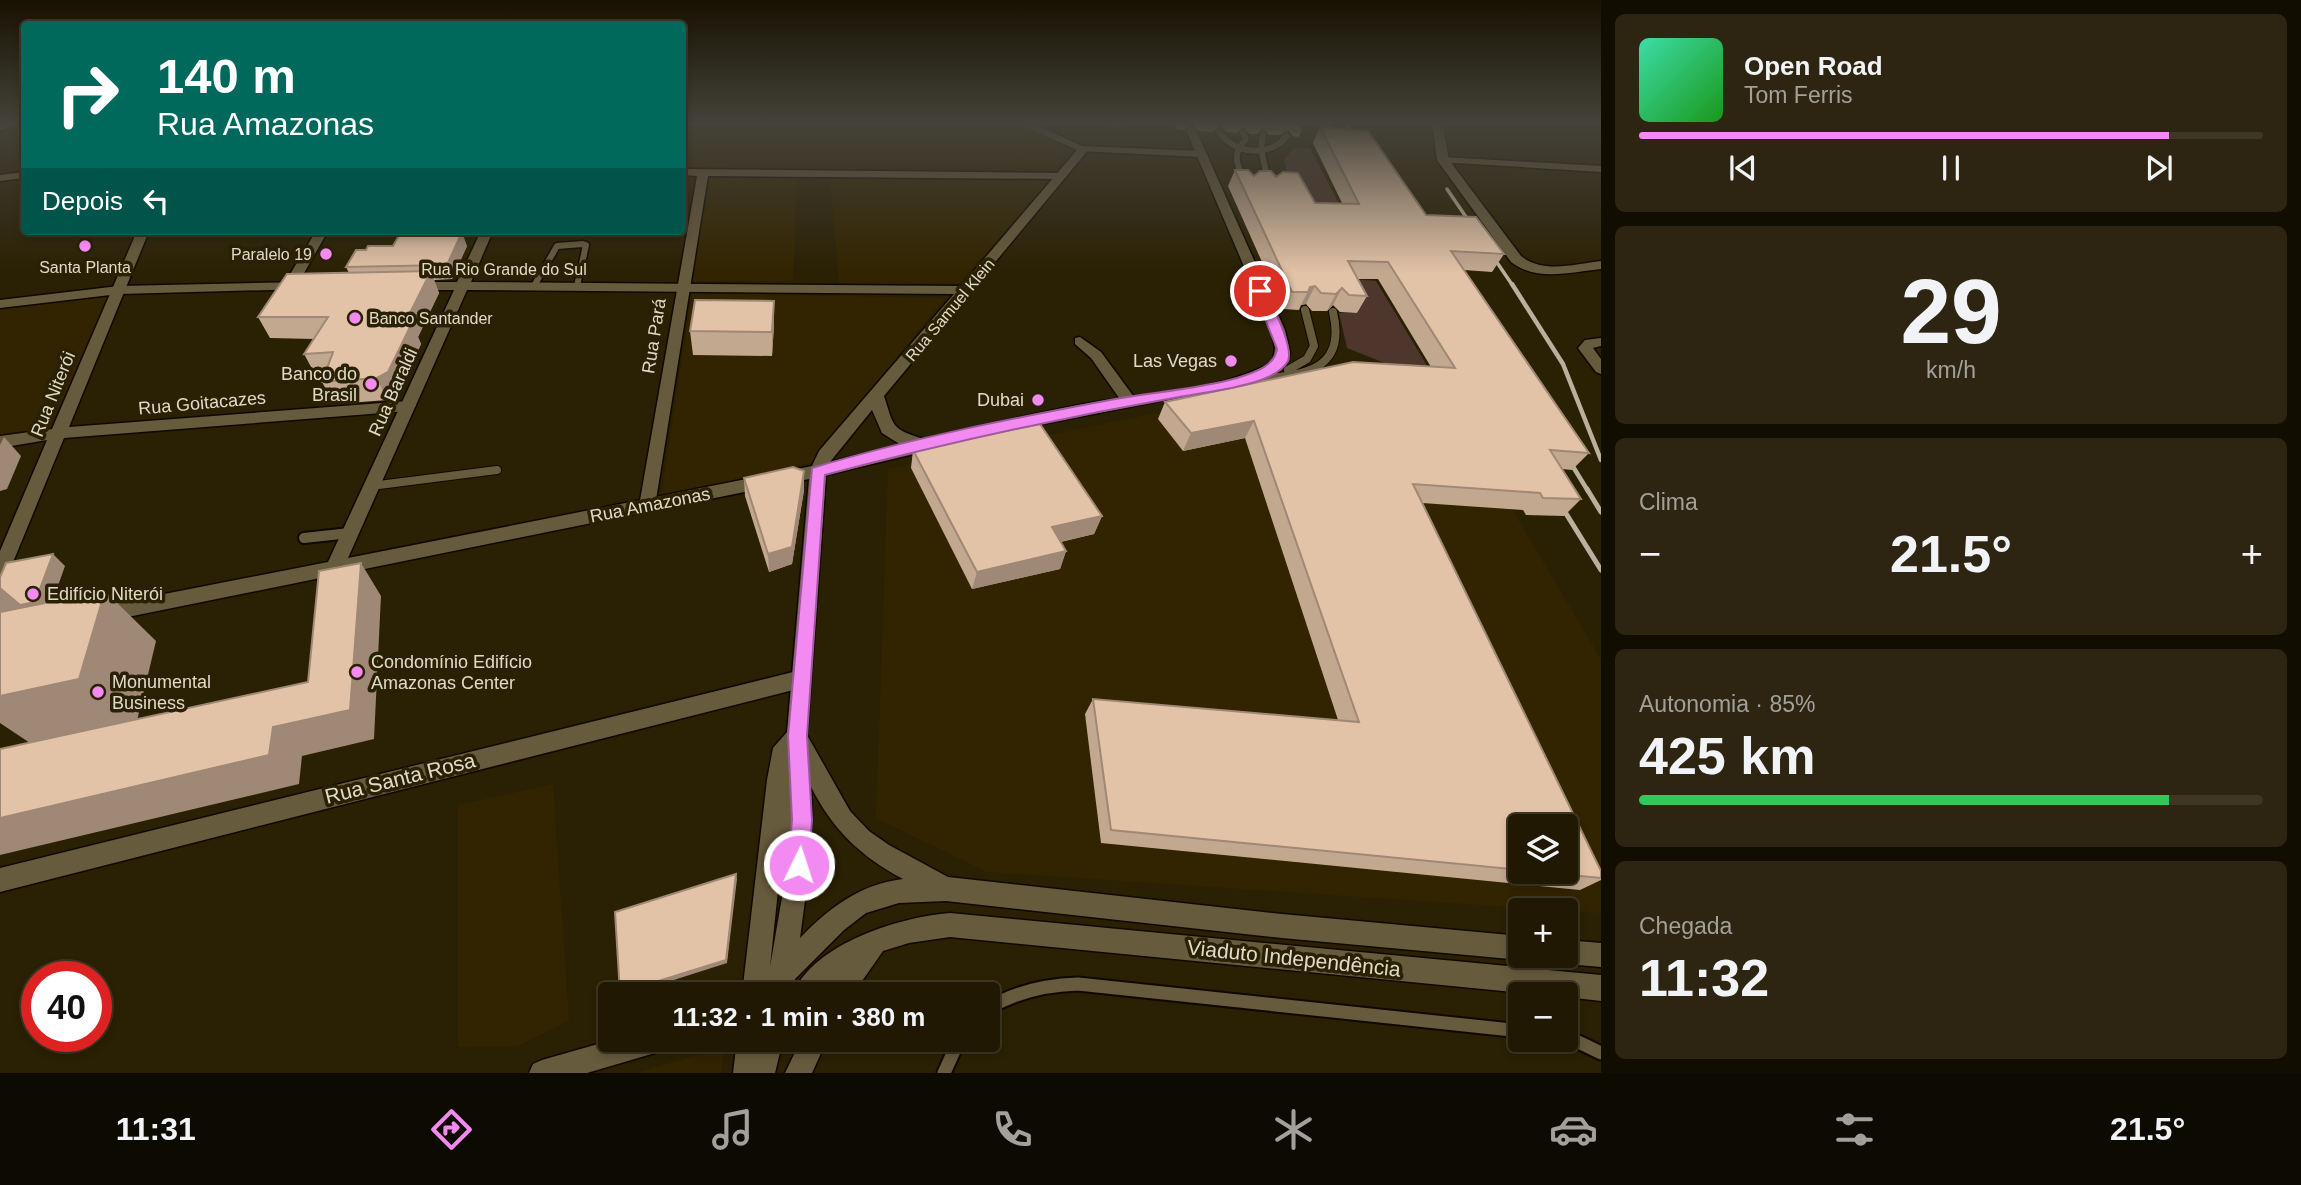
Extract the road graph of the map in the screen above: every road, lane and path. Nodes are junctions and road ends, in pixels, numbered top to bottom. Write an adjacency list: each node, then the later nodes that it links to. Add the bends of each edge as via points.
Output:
1 (703, 172): 23 (street, Rua Pará)
2 (710, 172): 9 (street)
3 (1064, 172): 9 (street, Rua Samuel Klein)
4 (1209, 172): 31 (street)
5 (1241, 172): 11 (lane)
6 (1266, 172): 12 (lane)
7 (1450, 172): 16 (street, via 1516,259 1531,269)
8 (21, 175): 10 (street)
9 (1061, 176): 25 (street, Rua Samuel Klein)
10 (0, 177)
11 (1247, 187)
12 (1270, 188)
13 (141, 235): 24 (street, Rua Niterói)
14 (320, 235): 17 (street)
15 (485, 235): 20 (street, Rua Baraldi)
16 (1601, 265)
17 (290, 286): 18 (street); 24 (street)
18 (316, 286)
19 (395, 286): 20 (street, Rua Rio Grande do Sul)
20 (462, 286): 21 (street, Rua Rio Grande do Sul); 38 (street, Rua Baraldi)
21 (534, 286): 22 (street, Rua Rio Grande do Sul); 22 (lane, via 557,246 583,244)
22 (578, 286): 23 (street, Rua Rio Grande do Sul)
23 (682, 286): 25 (street, Rua Rio Grande do Sul); 45 (street, Rua Pará)
24 (119, 290): 26 (street); 39 (street, Rua Niterói)
25 (967, 290): 36 (street, Rua Samuel Klein)
26 (0, 304)
27 (1305, 310): 32 (lane, via 1317,340 1313,353)
28 (1333, 312): 33 (lane, via 1337,341 1326,361)
29 (1080, 341): 37 (street, via 1096,355)
30 (1601, 341): 34 (street, via 1585,348)
31 (1283, 349): 32 (lane); 35 (street, Rua Amazonas, via 1278,365)
32 (1302, 363): 33 (lane); 35 (lane)
33 (1315, 367): 35 (lane)
34 (1601, 369)
35 (1240, 382): 37 (street, Rua Amazonas)
36 (877, 397): 41 (street, via 881,418 892,436); 43 (street, Rua Samuel Klein, via 825,455)
37 (1129, 401): 41 (street, Rua Amazonas)
38 (408, 406): 39 (street, Rua Goitacazes); 44 (street, Rua Baraldi)
39 (60, 433): 40 (street, Rua Goitacazes); 49 (street, Rua Niterói)
40 (0, 443)
41 (923, 444): 43 (street, Rua Amazonas)
42 (497, 470): 44 (lane)
43 (818, 471): 45 (street, Rua Amazonas); 51 (street)
44 (372, 486): 46 (street, Rua Baraldi)
45 (647, 506): 48 (street, Rua Amazonas)
46 (351, 533): 47 (lane); 48 (street, Rua Baraldi)
47 (304, 538)
48 (334, 569): 50 (street, Rua Amazonas)
49 (0, 572)
50 (81, 618)
51 (801, 679): 52 (street); 54 (street, Rua Santa Rosa)
52 (797, 736): 53 (street, via 784,748); 55 (street, via 829,796 860,839); 56 (street, via 802,820)
53 (778, 780): 56 (street, via 788,835 786,919); 61 (street)
54 (0, 880)
55 (946, 889): 58 (street, Viaduto Independência); 62 (street, via 869,899 830,925)
56 (790, 939): 62 (street)
57 (877, 942): 63 (street, Viaduto Independência, via 834,966); 64 (street); 65 (street, Viaduto Independência, via 920,926 987,928)
58 (1508, 947)
59 (1578, 953): 60 (street)
60 (1601, 955)
61 (756, 982)
62 (783, 982)
63 (818, 982)
64 (847, 982)
65 (1601, 988)
66 (1000, 1001): 67 (lane, via 1039,986 1078,984)
67 (1508, 1030)
68 (1578, 1040): 74 (lane)
69 (614, 1052): 75 (street)
70 (749, 1052): 76 (street)
71 (767, 1052): 77 (street)
72 (808, 1052): 78 (street)
73 (954, 1052): 79 (lane)
74 (1601, 1053)
75 (542, 1073)
76 (746, 1073)
77 (762, 1073)
78 (798, 1073)
79 (944, 1073)

